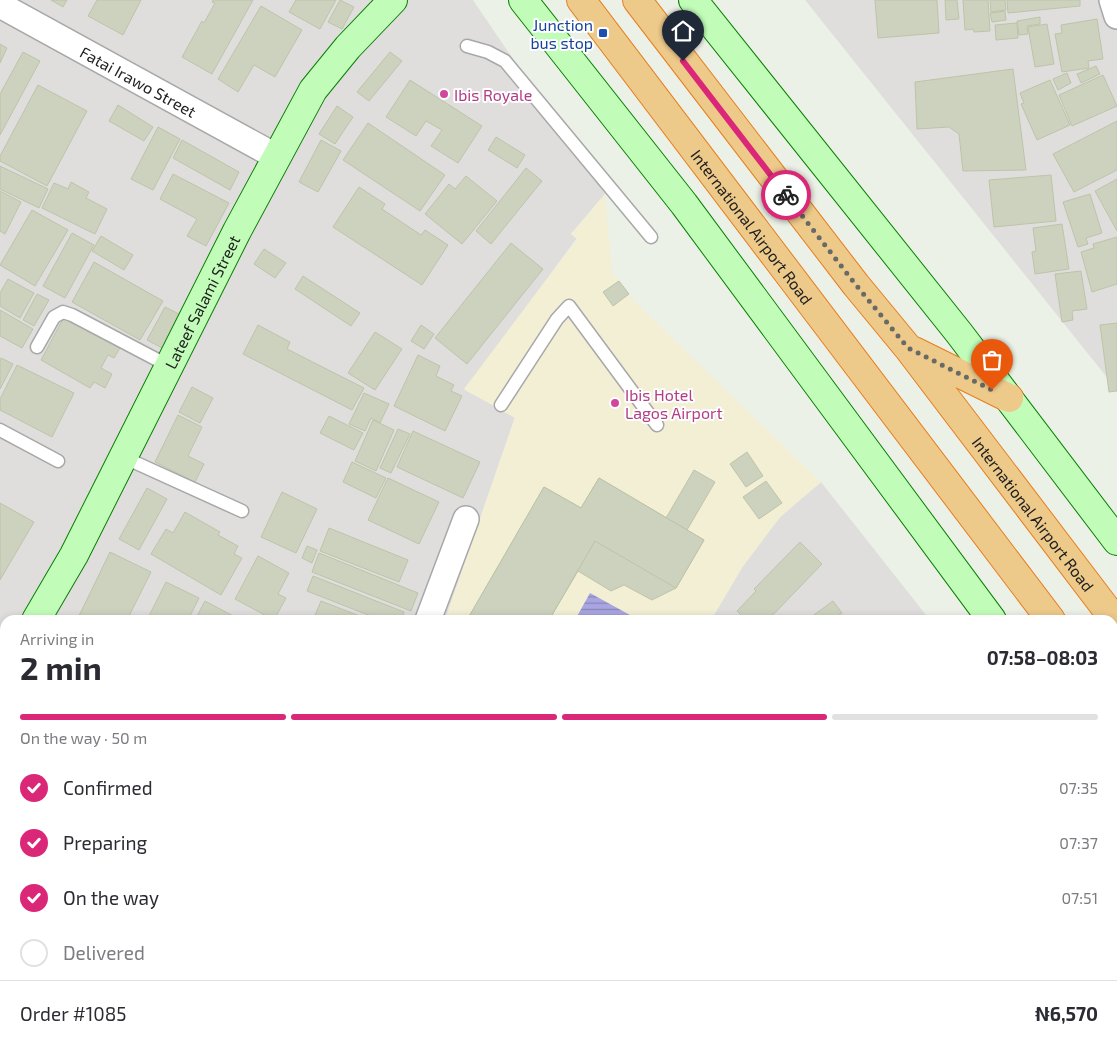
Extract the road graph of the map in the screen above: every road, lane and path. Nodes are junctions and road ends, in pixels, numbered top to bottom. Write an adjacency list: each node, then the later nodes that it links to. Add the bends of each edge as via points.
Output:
1 (392, 0): 10 (main road, Lateef Salami Street, via 313,90)
2 (523, 0): 26 (main road, via 690,212)
3 (581, 0): 27 (highway, International Airport Road)
4 (637, 0): 13 (highway, International Airport Road, via 850,278)
5 (693, 0): 15 (main road)
6 (1112, 0): 8 (street)
7 (0, 5): 10 (street, Fatai Irawo Street)
8 (1117, 16)
9 (466, 46): 11 (lane, via 505,61)
10 (277, 157): 14 (main road, Lateef Salami Street)
11 (651, 237)
12 (37, 347): 14 (lane, via 54,317 63,312)
13 (908, 348): 15 (highway); 28 (highway, International Airport Road)
14 (169, 366): 19 (main road, Lateef Salami Street)
15 (1008, 398): 23 (main road)
16 (501, 405): 17 (lane, via 557,319 569,306)
17 (657, 426)
18 (0, 430): 20 (lane)
19 (123, 457): 21 (lane); 24 (main road, Lateef Salami Street, via 74,555)
20 (58, 462)
21 (242, 511)
22 (466, 519): 25 (street)
23 (1117, 541)
24 (39, 615)
25 (430, 615)
26 (988, 615)
27 (1047, 615)
28 (1111, 615)

